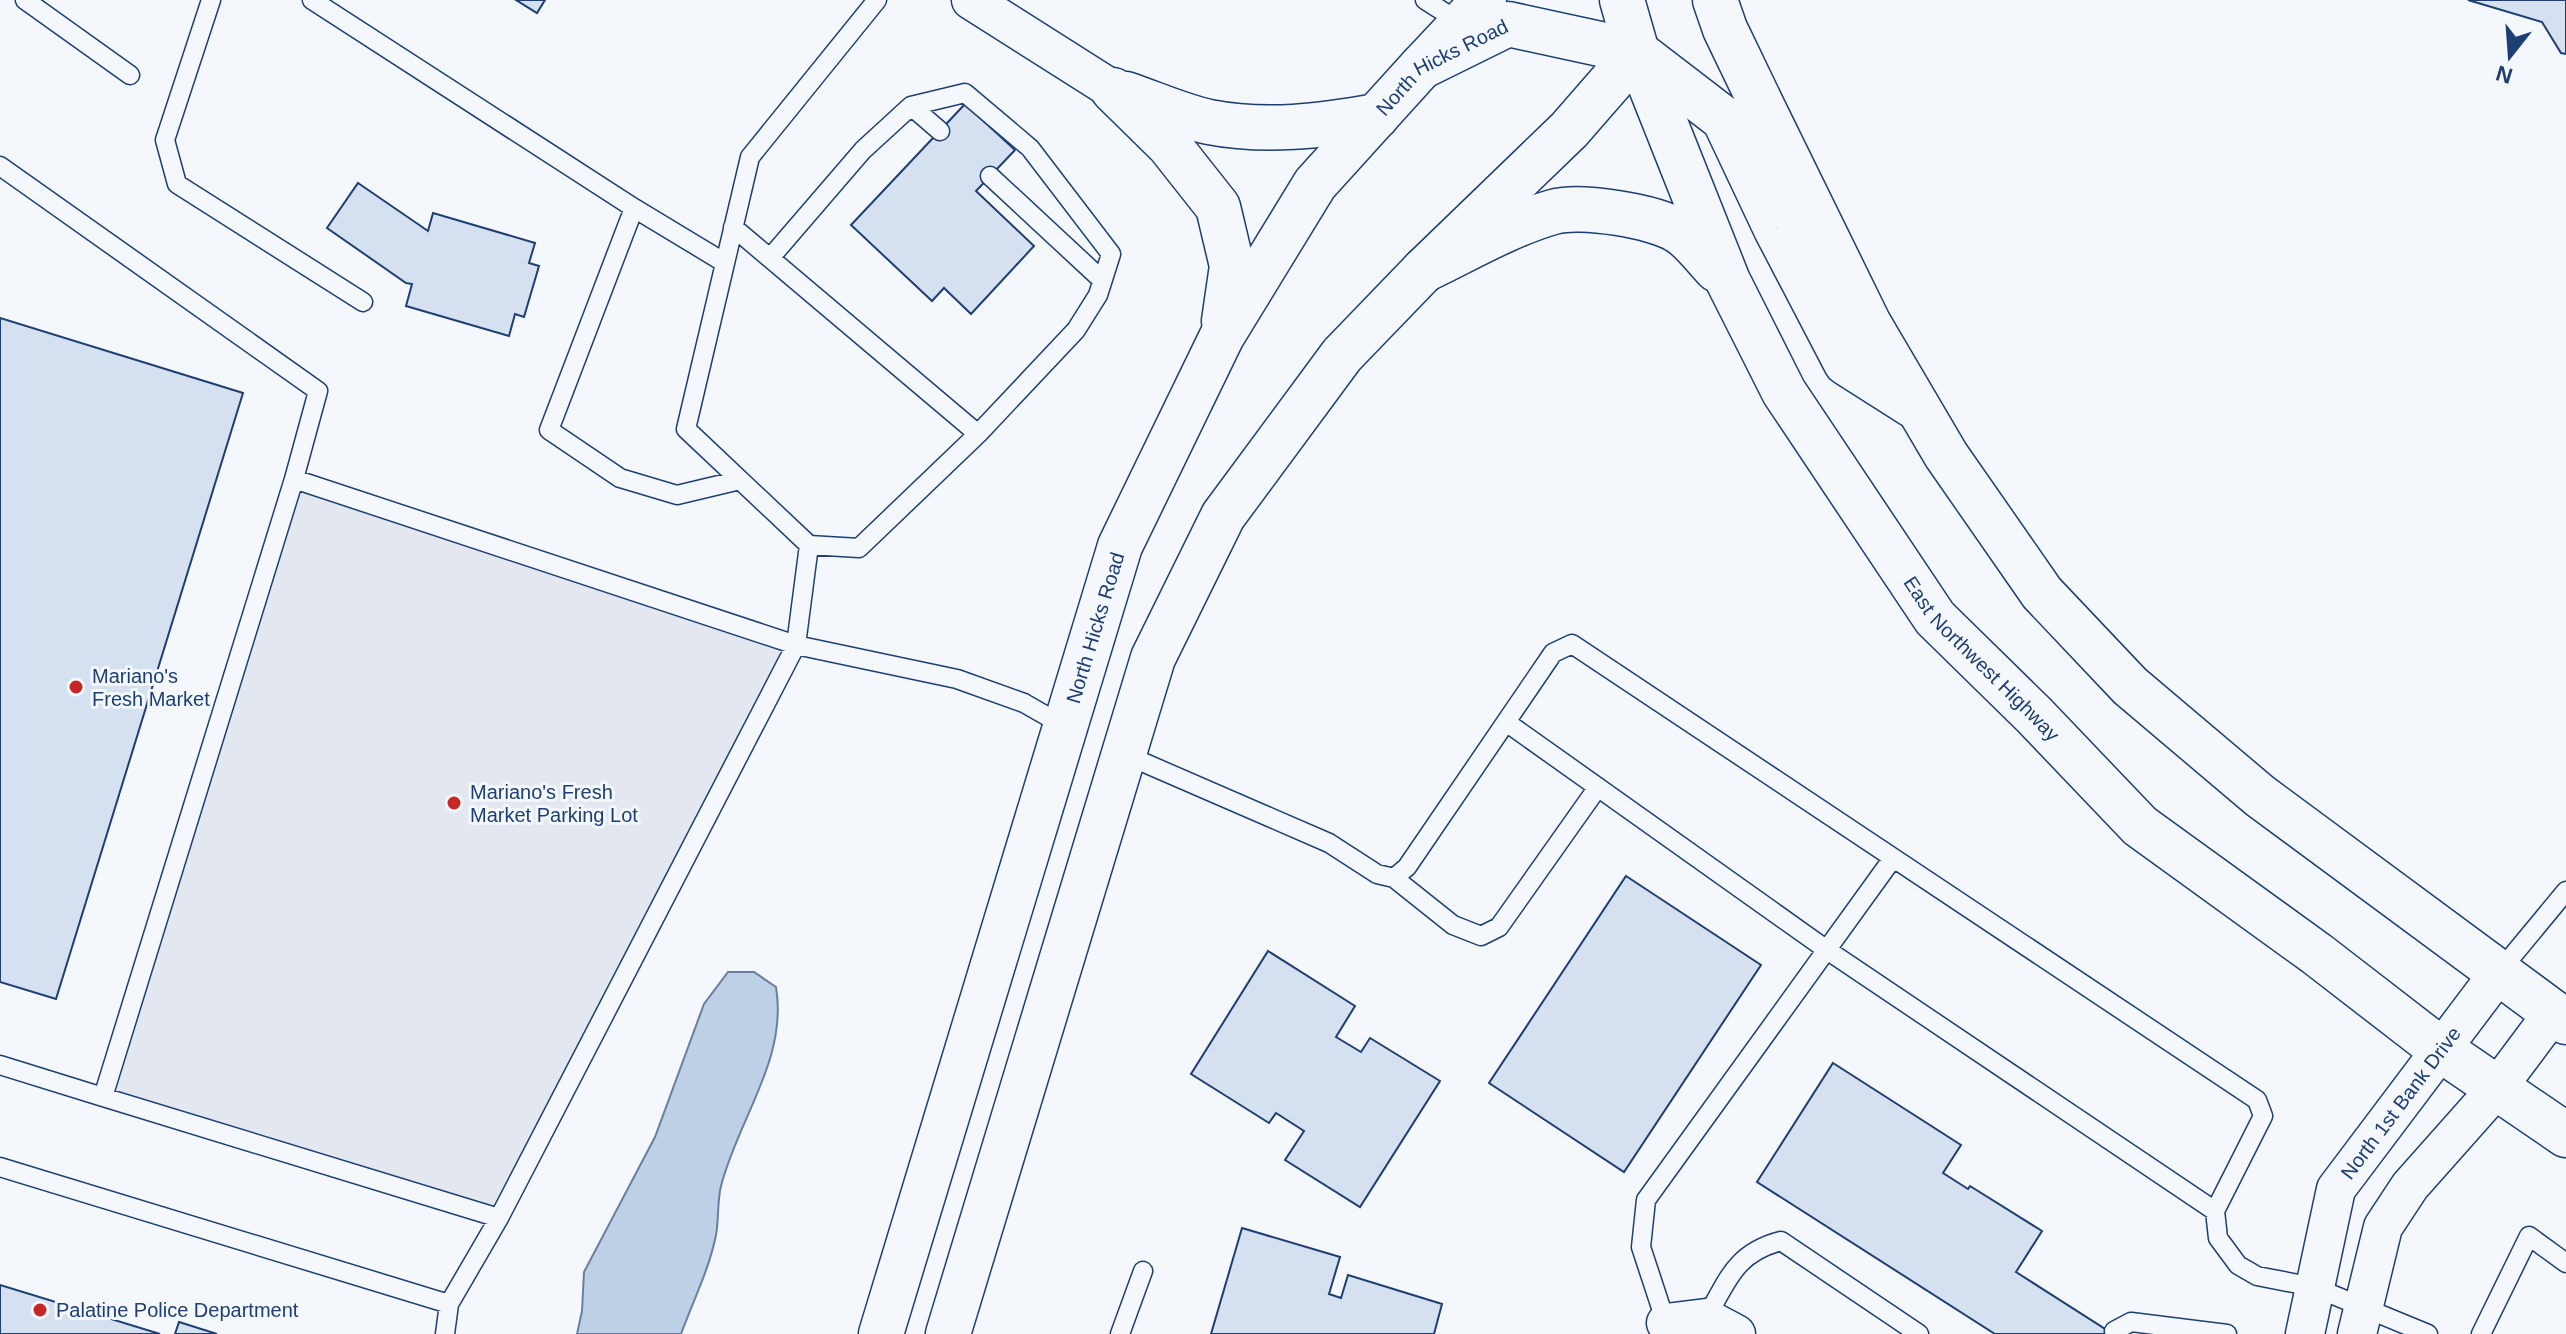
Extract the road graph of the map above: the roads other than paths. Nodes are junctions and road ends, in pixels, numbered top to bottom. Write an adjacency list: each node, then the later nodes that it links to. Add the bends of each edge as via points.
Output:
1 (25, 0): 12 (lane)
2 (211, 0): 26 (lane, via 165,140 177,184)
3 (312, 0): 19 (lane)
4 (877, 0): 20 (lane, via 750,157)
5 (1622, 0): 10 (main road, East Northwest Highway)
6 (1651, 0): 10 (main road)
7 (1715, 0): 28 (main road, via 1869,324)
8 (983, 3): 13 (street)
9 (1456, 8): 11 (main road)
10 (1637, 52): 11 (main road, North Hicks Road, via 1508,24); 23 (main road, via 1569,130); 25 (main road, East Northwest Highway); 28 (main road, via 1724,119 1846,363)
11 (1421, 67): 15 (main road, North Hicks Road)
12 (130, 75)
13 (1113, 90): 15 (main road, via 1208,122 1268,128 1318,127); 27 (main road, via 1169,145 1218,207 1232,266)
14 (911, 106): 16 (lane); 21 (lane, via 863,150); 24 (lane, via 965,93 1030,148 1111,254)
15 (1377, 116): 27 (main road, North Hicks Road, via 1315,184)
16 (940, 131)
17 (0, 166): 30 (lane, via 318,391)
18 (990, 176): 24 (lane)
19 (634, 208): 22 (lane); 31 (lane, via 549,430 620,478 677,495)
20 (733, 227): 21 (lane); 22 (lane)
21 (770, 258): 29 (lane)
22 (725, 263): 31 (lane, via 686,429)
23 (1424, 270): 25 (main road, via 1556,210 1628,213 1678,231); 36 (main road, via 1342,355 1223,516 1153,658)
24 (1102, 280): 29 (lane, via 1076,330)
25 (1728, 281): 45 (main road, East Northwest Highway, via 1784,392 1935,618 2140,826)
26 (363, 302)
27 (1222, 336): 35 (main road, North Hicks Road, via 1120,546)
28 (1919, 409): 43 (main road, via 2042,593 2130,686 2260,796)
29 (978, 434): 32 (lane, via 859,548)
30 (294, 479): 33 (lane); 48 (lane)
31 (740, 480): 32 (lane)
32 (809, 545): 33 (lane)
33 (796, 645): 35 (lane, via 957,679 1024,703); 52 (lane)
34 (1506, 722): 37 (lane); 38 (lane, via 1553,653 1572,644); 39 (lane, via 1407,867)
35 (1064, 726): 40 (main road, via 1085,753); 62 (main road, North Hicks Road)
36 (1124, 754): 39 (lane, via 1329,843 1377,874); 40 (main road)
37 (1598, 787): 39 (lane, via 1499,927 1481,936 1453,925); 42 (lane)
38 (1893, 858): 42 (lane); 51 (lane, via 2257,1100 2263,1116)
39 (1394, 878)
40 (1085, 884): 63 (main road)
41 (2566, 891): 43 (lane)
42 (1827, 950): 51 (lane); 58 (lane, via 1646,1200 1641,1247)
43 (2498, 974): 44 (main road); 45 (street, North 1st Bank Drive)
44 (2562, 1011): 47 (street)
45 (2440, 1049): 47 (main road, East Northwest Highway); 55 (street, North 1st Bank Drive, via 2336,1189)
46 (0, 1065): 48 (lane)
47 (2497, 1088): 49 (main road, East Northwest Highway); 57 (street, via 2410,1186 2383,1227)
48 (103, 1097): 52 (lane)
49 (2566, 1135)
50 (0, 1167): 56 (lane)
51 (2215, 1211): 55 (lane, via 2218,1238 2238,1265 2257,1276)
52 (499, 1218): 56 (lane)
53 (2566, 1263): 69 (lane, via 2529,1236)
54 (1143, 1271): 64 (lane)
55 (2314, 1287): 57 (lane); 67 (street, North 1st Bank Drive)
56 (449, 1304): 61 (lane)
57 (2360, 1320): 68 (lane)
58 (1666, 1323): 59 (street)
59 (1721, 1326): 65 (lane, via 1735,1268 1763,1246 1781,1241)
60 (2114, 1331): 66 (lane, via 2131,1322)
61 (445, 1334)
62 (881, 1334)
63 (948, 1334)
64 (1120, 1334)
65 (1919, 1334)
66 (2227, 1334)
67 (2305, 1334)
68 (2428, 1334)
69 (2481, 1334)

